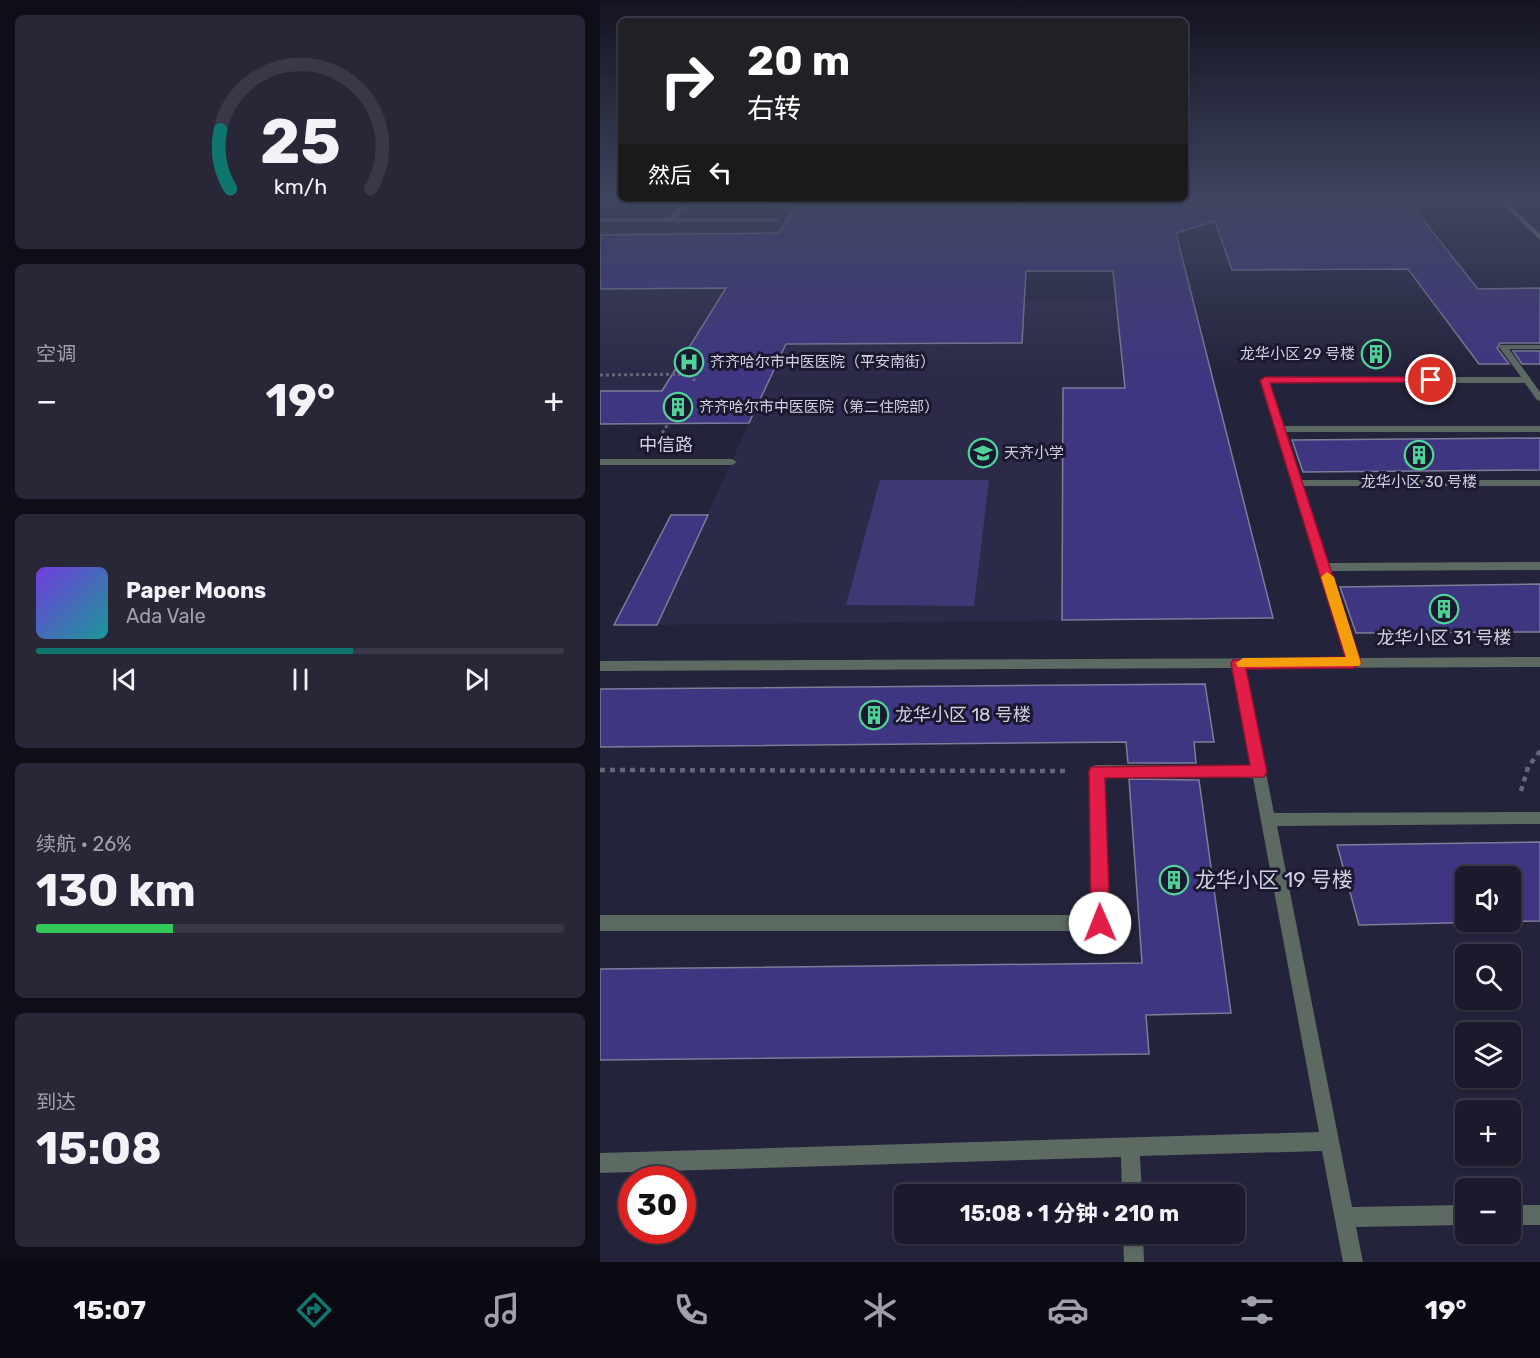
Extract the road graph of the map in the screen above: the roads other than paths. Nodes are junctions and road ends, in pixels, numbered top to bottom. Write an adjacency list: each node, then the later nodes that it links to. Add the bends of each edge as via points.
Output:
1 (1540, 347): 2 (street, via 1503,347)
2 (1527, 380): 3 (street); 4 (street, via 1265,380)
3 (1540, 398)
4 (1280, 429): 5 (street); 8 (street)
5 (1540, 429)
6 (600, 462): 7 (street, 中信路)
7 (732, 462)
8 (1298, 483): 9 (street); 11 (street)
9 (1540, 483)
10 (1540, 566): 11 (street)
11 (1324, 567): 14 (street)
12 (1540, 662): 14 (street)
13 (1238, 663): 14 (street); 15 (street); 16 (street)
14 (1354, 663)
15 (600, 666)
16 (1259, 772): 18 (street); 19 (street, via 1096,771 1100,923)
17 (1540, 818): 18 (street)
18 (1268, 820): 20 (street)
19 (600, 923)
20 (1329, 1141): 21 (street); 27 (street)
21 (1130, 1146): 22 (street); 23 (street)
22 (600, 1163)
23 (1132, 1184)
24 (1455, 1215): 27 (street)
25 (1521, 1215): 26 (street)
26 (1540, 1215)
27 (1344, 1216): 30 (street)
28 (1134, 1244): 29 (street)
29 (1134, 1262)
30 (1353, 1262)

